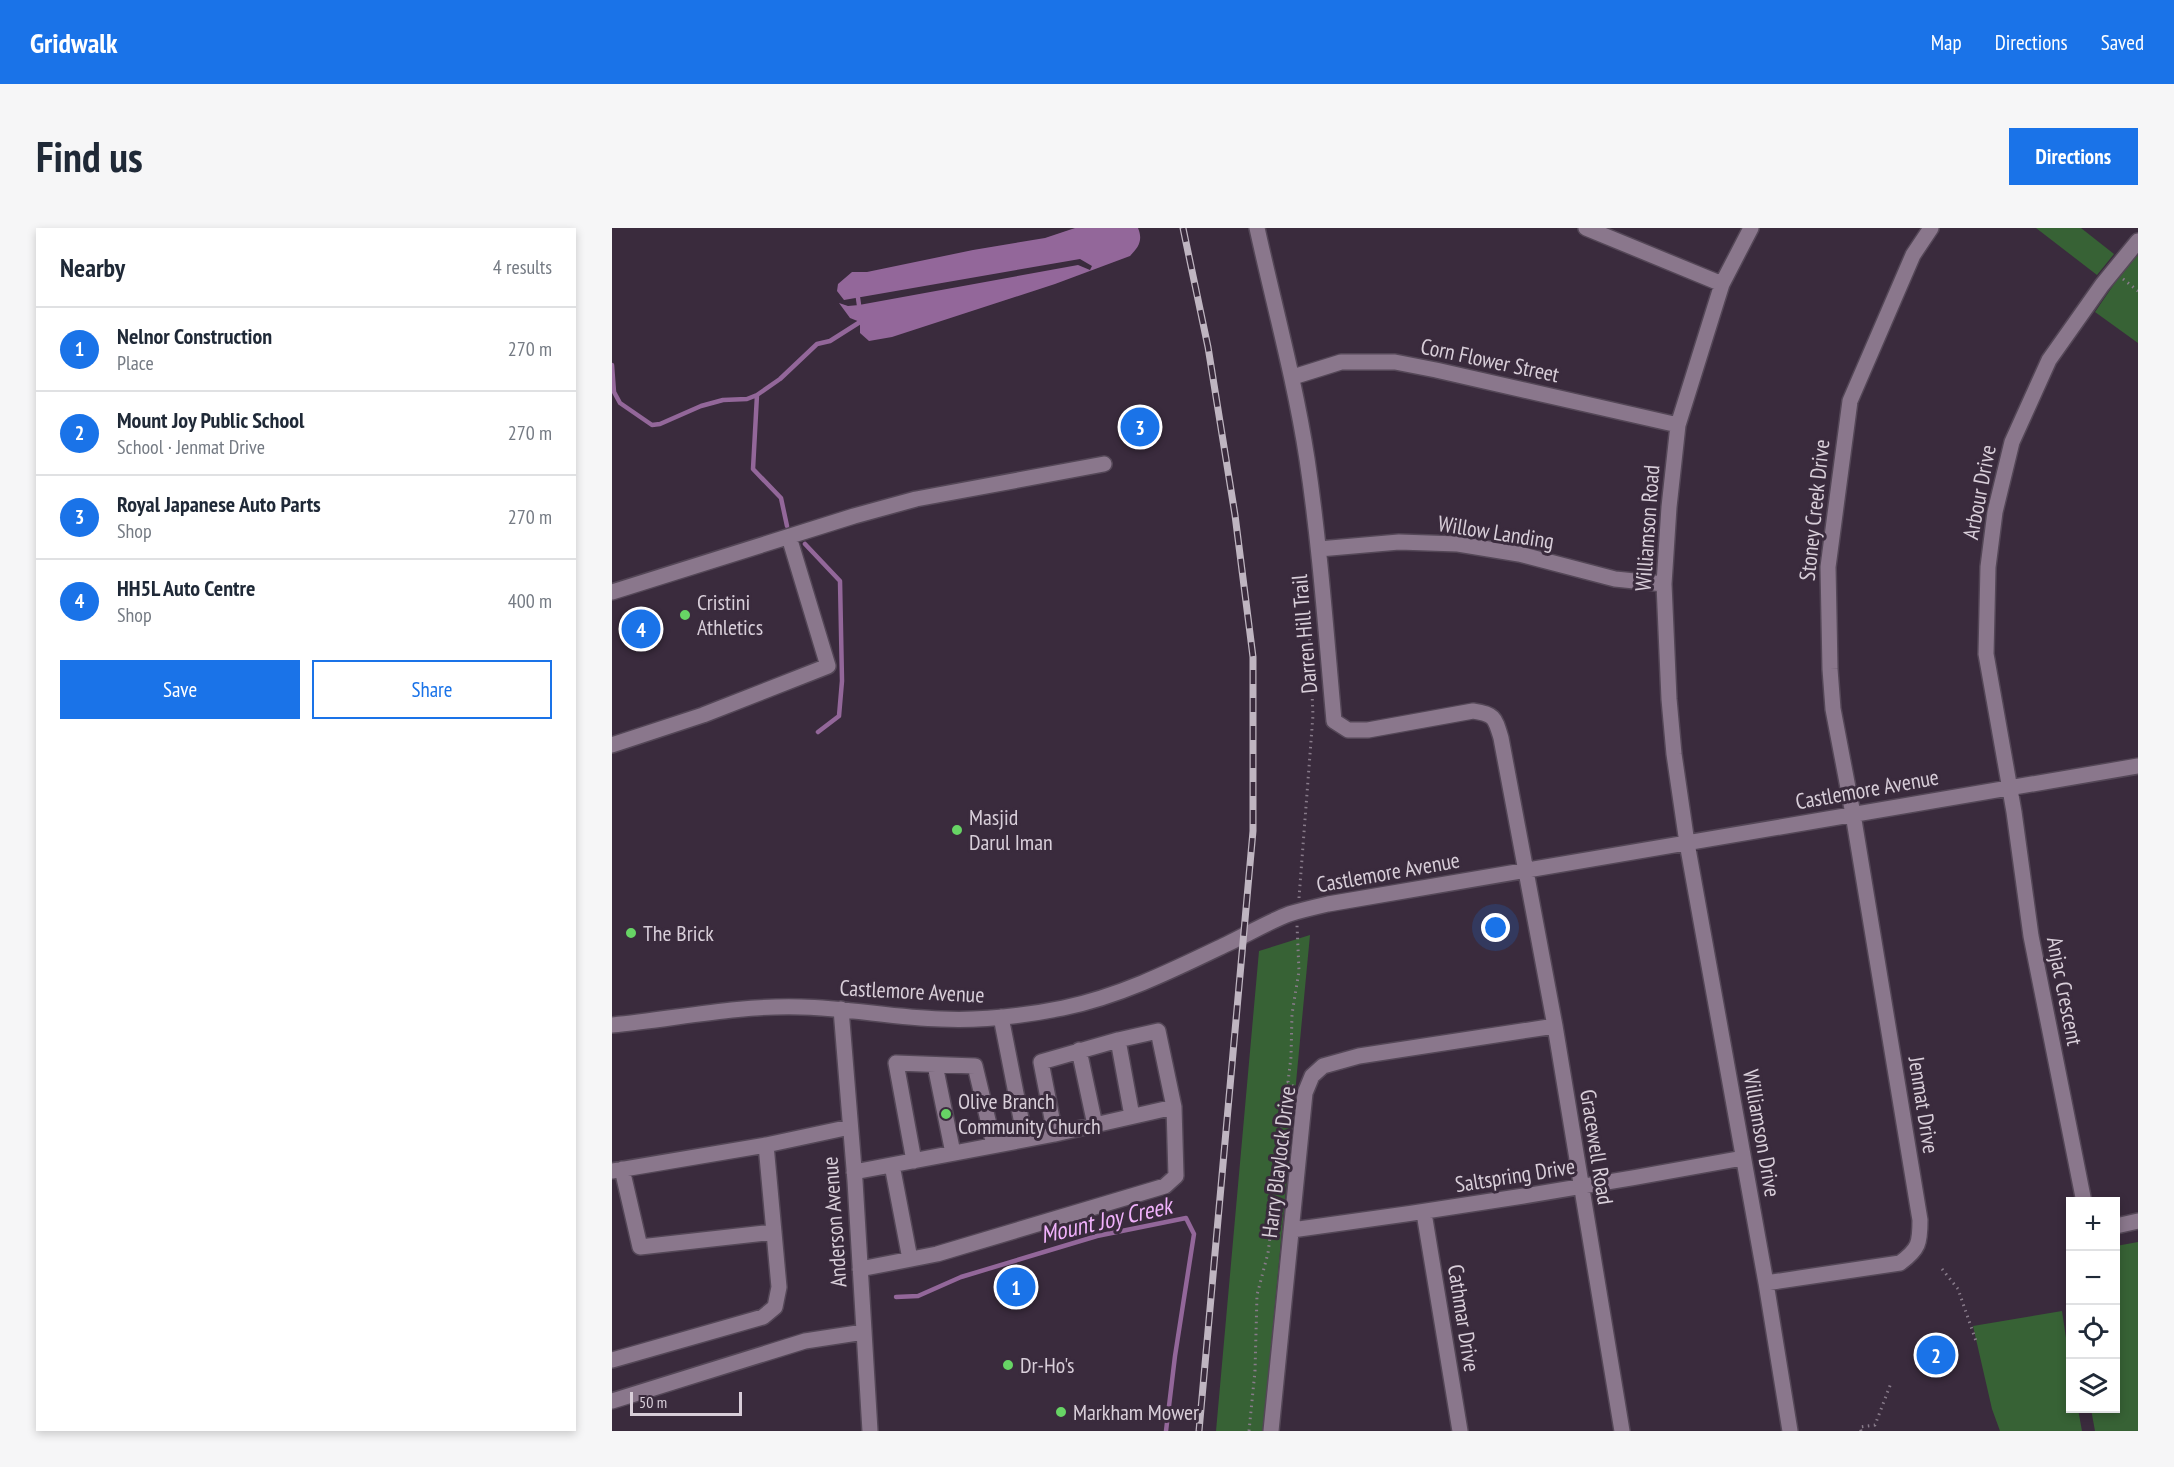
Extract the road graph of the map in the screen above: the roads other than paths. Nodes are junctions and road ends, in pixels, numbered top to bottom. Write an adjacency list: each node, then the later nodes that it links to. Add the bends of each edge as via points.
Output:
1 (1257, 228): 7 (street, Darren Hill Trail)
2 (1586, 228): 6 (street)
3 (1750, 228): 6 (street, Williamson Road)
4 (1931, 228): 17 (street, Stoney Creek Drive, via 1913,255 1850,401 1830,542 1828,607 1833,709)
5 (2138, 241): 16 (street, Arbour Drive, via 2049,360 2012,442 1995,512 1988,567 1986,654)
6 (1722, 284): 8 (street, Williamson Road)
7 (1293, 377): 8 (street, Corn Flower Street, via 1341,362 1395,362); 11 (street, Darren Hill Trail)
8 (1678, 425): 12 (street, Williamson Road)
9 (1104, 464): 10 (street, via 916,499)
10 (789, 537): 13 (street); 14 (street, via 828,666 703,715)
11 (1319, 549): 12 (street, Willow Landing, via 1399,542 1458,544 1519,554 1615,579); 19 (street, Darren Hill Trail, via 1334,721 1348,730 1368,730 1473,711 1495,719)
12 (1664, 584): 18 (street, Williamson Road, via 1669,699)
13 (612, 592)
14 (612, 744)
15 (2138, 766): 16 (street, Castlemore Avenue)
16 (2009, 788): 17 (street, Castlemore Avenue); 44 (street, Anjac Crescent, via 2031,936)
17 (1853, 814): 18 (street, Castlemore Avenue); 52 (street, Jenmat Drive, via 1920,1220 1920,1243 1900,1263)
18 (1687, 843): 19 (street, Castlemore Avenue); 38 (street, Williamson Drive)
19 (1527, 870): 21 (street, Castlemore Avenue, via 1298,911 1126,989 1066,1008); 24 (street, Gracewell Road)
20 (841, 1009): 21 (street, Castlemore Avenue, via 941,1019); 22 (street, Castlemore Avenue, via 742,1008); 32 (street, Anderson Avenue)
21 (1001, 1017): 34 (street)
22 (659, 1020): 23 (street, Castlemore Avenue); 25 (street, Castlemore Avenue)
23 (612, 1024)
24 (1556, 1026): 43 (street, Gracewell Road); 48 (street, Harry Blaylock Drive, via 1350,1058 1323,1066 1312,1076 1305,1093)
25 (612, 1036)
26 (1118, 1040): 27 (street); 29 (street, via 1158,1031); 30 (street)
27 (1079, 1050): 31 (street); 33 (street, via 1041,1062)
28 (935, 1065): 36 (street, via 975,1066); 37 (street); 39 (street, via 896,1063)
29 (1174, 1107): 30 (street); 50 (street, via 1176,1176 1165,1186)
30 (1132, 1116): 31 (street)
31 (1095, 1125): 33 (street)
32 (850, 1127): 35 (street); 42 (street, Anderson Avenue)
33 (1055, 1134): 34 (street)
34 (1025, 1139): 36 (street)
35 (766, 1145): 41 (street); 49 (street)
36 (994, 1145): 37 (street)
37 (953, 1153): 39 (street)
38 (1743, 1158): 43 (street, Saltspring Drive); 52 (street, Williamson Drive)
39 (914, 1161): 40 (street)
40 (892, 1165): 42 (street); 50 (street)
41 (617, 1170): 49 (street, via 639,1247)
42 (854, 1172): 51 (street, Anderson Avenue)
43 (1581, 1188): 45 (street, Saltspring Drive); 59 (street, Gracewell Road)
44 (2083, 1197)
45 (1424, 1213): 48 (street, Saltspring Drive); 58 (street, Cathmar Drive)
46 (2138, 1221): 47 (street)
47 (2120, 1225)
48 (1292, 1230): 57 (street, Harry Blaylock Drive)
49 (774, 1232): 54 (street, via 778,1287 775,1307 763,1317)
50 (910, 1259): 51 (street)
51 (860, 1269): 53 (street, Anderson Avenue)
52 (1766, 1282): 60 (street, Williamson Drive)
53 (864, 1332): 55 (street, via 805,1341); 56 (street, Anderson Avenue)
54 (612, 1360)
55 (612, 1401)
56 (870, 1431)
57 (1271, 1431)
58 (1460, 1431)
59 (1622, 1431)
60 (1790, 1431)

